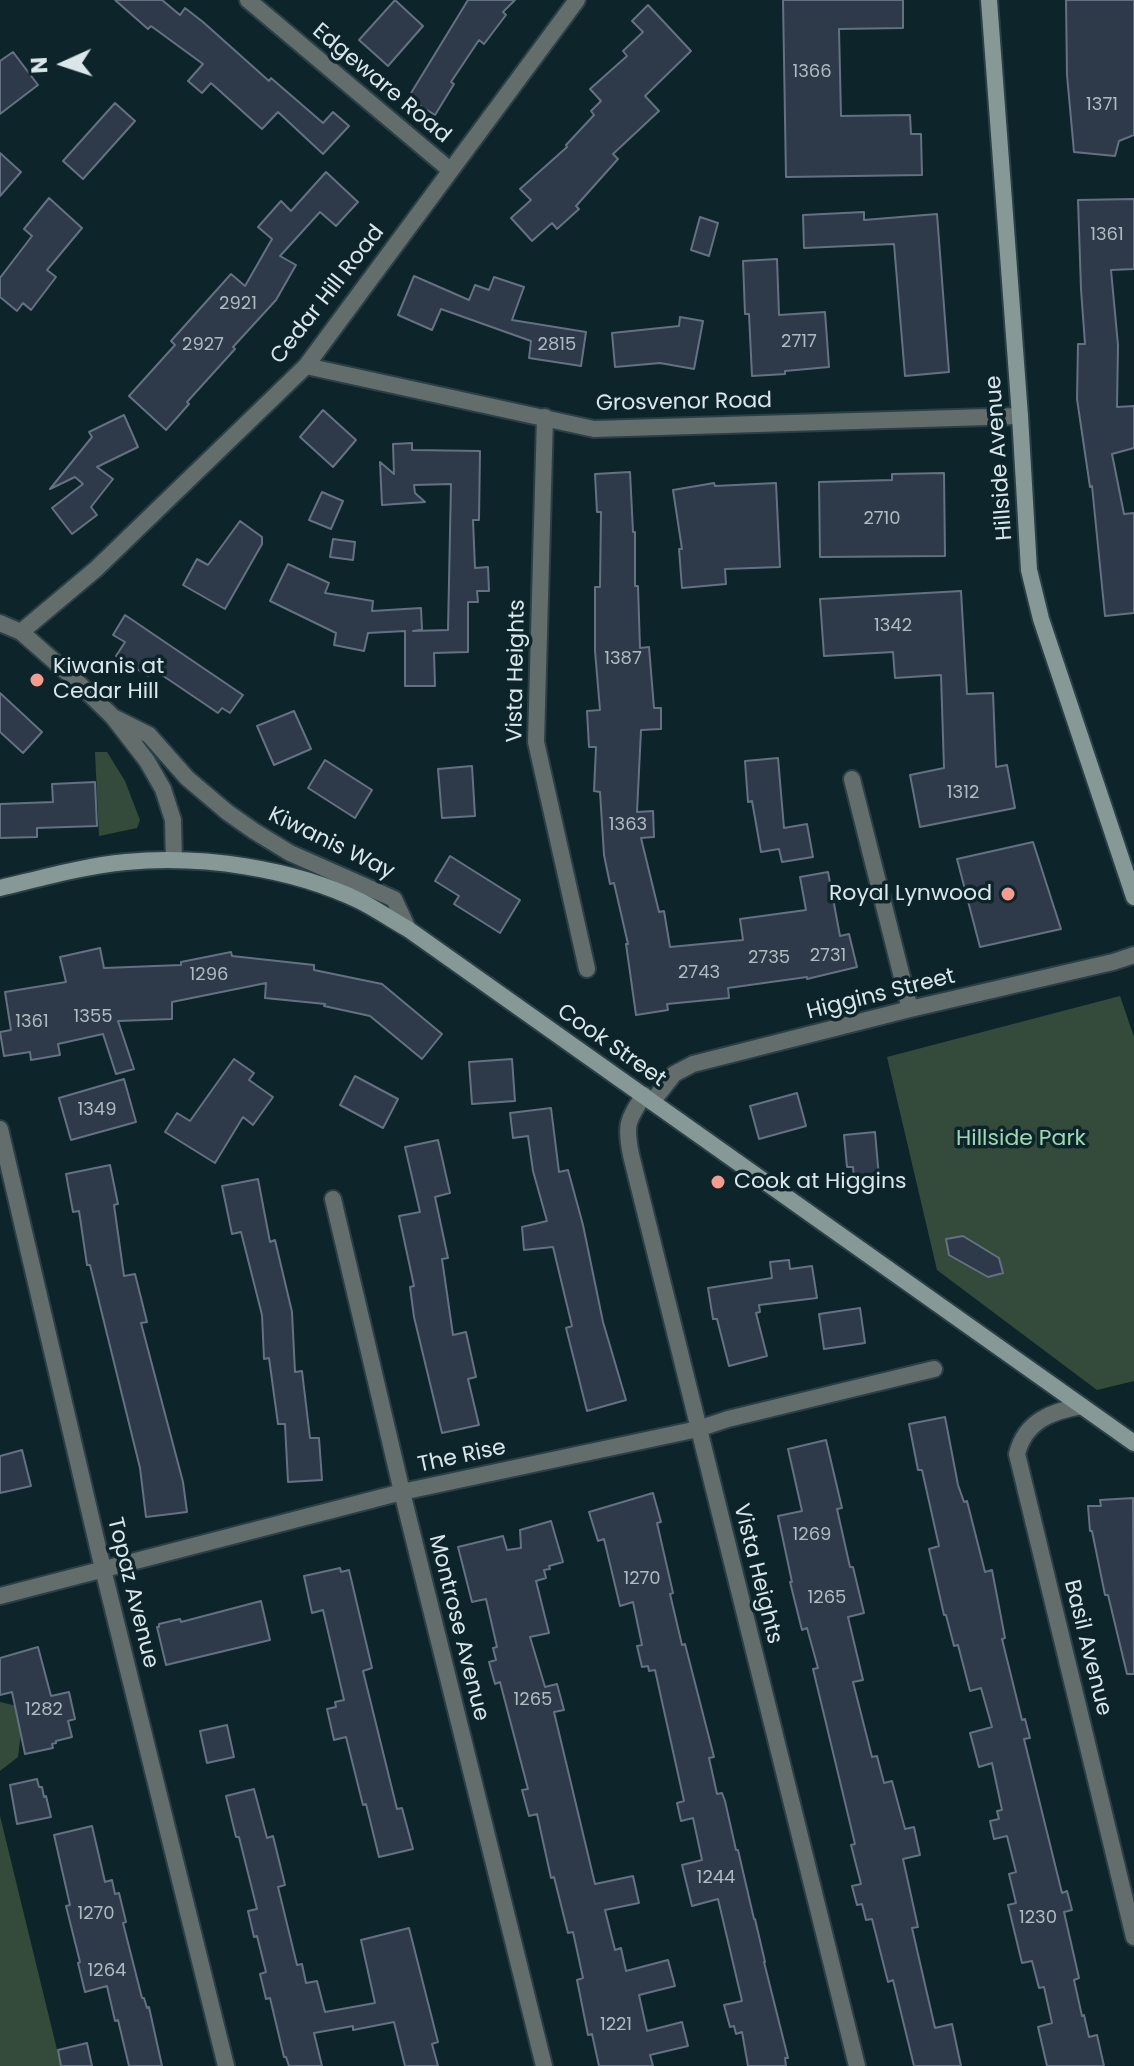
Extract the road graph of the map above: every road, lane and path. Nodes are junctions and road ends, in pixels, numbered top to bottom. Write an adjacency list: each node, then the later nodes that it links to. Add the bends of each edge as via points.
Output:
1 (248, 0): 4 (street, Edgeware Road)
2 (577, 0): 4 (street, Cedar Hill Road)
3 (989, 0): 6 (main road, Hillside Avenue)
4 (450, 170): 5 (street, Cedar Hill Road)
5 (306, 366): 7 (street, Grosvenor Road); 9 (street, Cedar Hill Road, via 96,569)
6 (1020, 416): 7 (street, Grosvenor Road, via 594,429); 14 (main road, Hillside Avenue, via 1029,570)
7 (545, 417): 17 (street, Vista Heights, via 536,742)
8 (0, 623): 9 (street)
9 (21, 632): 10 (street, Kiwanis Way)
10 (113, 717): 12 (street, Kiwanis Way, via 163,789 173,820); 15 (street, Kiwanis Way, via 149,735 187,778 254,831 290,853 394,899)
11 (852, 779): 18 (street)
12 (174, 860): 13 (main road, Cook Street, via 79,869); 15 (main road, Cook Street, via 248,867 304,880 359,901)
13 (0, 888)
14 (1134, 897)
15 (408, 929): 19 (main road, Cook Street)
16 (1134, 955): 18 (street, Higgins Street)
17 (587, 969)
18 (910, 1009): 19 (street, Higgins Street, via 693,1064)
19 (648, 1099): 23 (main road, Cook Street); 24 (street, Vista Heights, via 630,1116 627,1133)
20 (0, 1129): 27 (street, Topaz Avenue)
21 (333, 1199): 26 (street, Montrose Avenue)
22 (934, 1369): 24 (street, The Rise)
23 (1082, 1406): 25 (main road, Cook Street); 29 (street, Basil Avenue, via 1043,1418 1020,1442 1017,1454)
24 (698, 1429): 26 (street, The Rise); 32 (street, Vista Heights)
25 (1134, 1443)
26 (402, 1492): 27 (street, The Rise); 31 (street, Montrose Avenue)
27 (103, 1569): 28 (street, The Rise); 30 (street, Topaz Avenue)
28 (0, 1596)
29 (1134, 1937)
30 (226, 2066)
31 (544, 2066)
32 (857, 2066)

